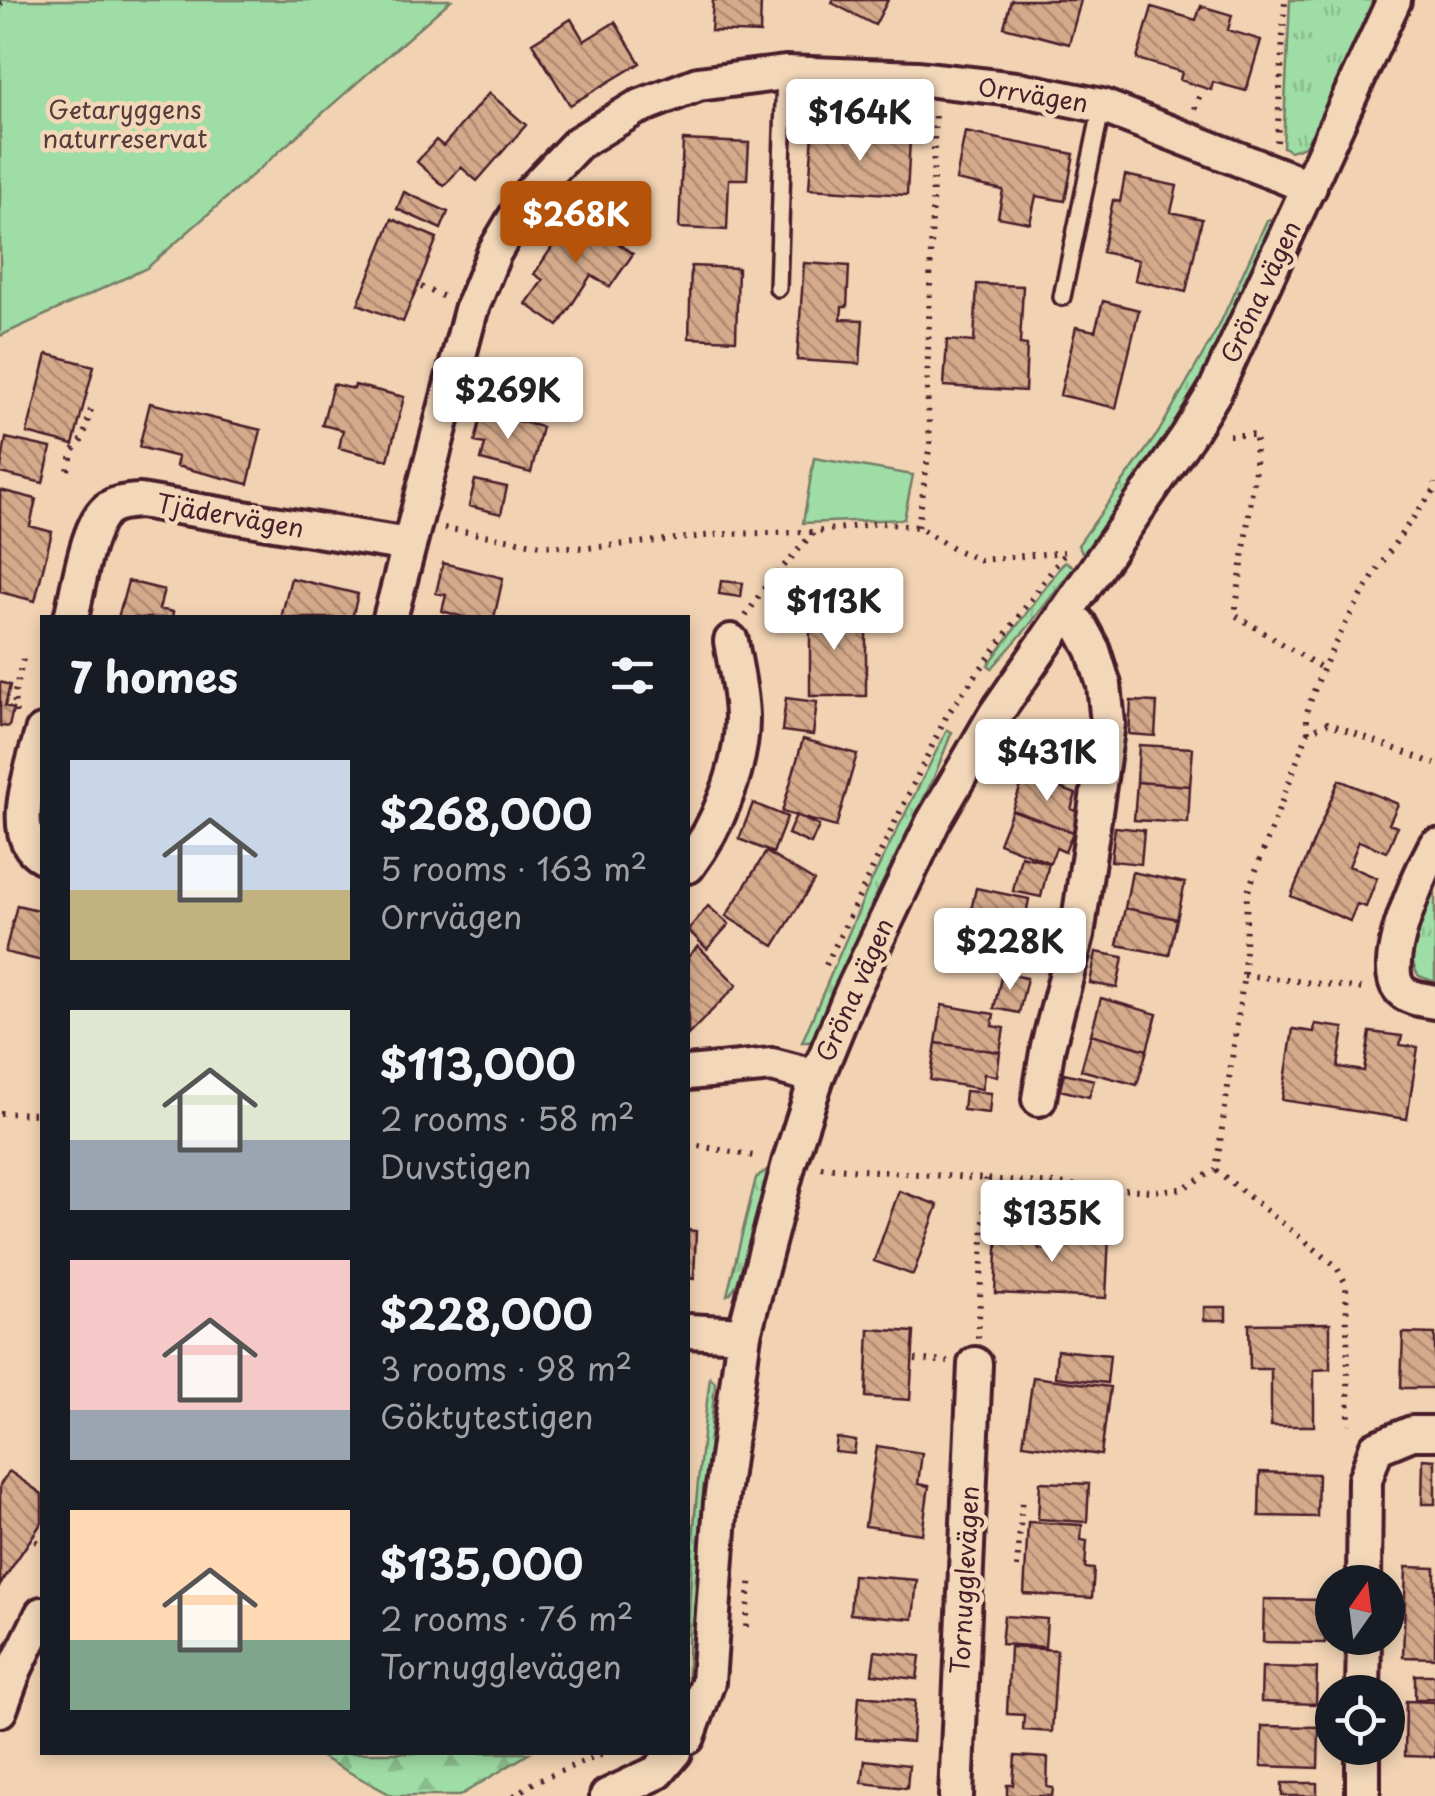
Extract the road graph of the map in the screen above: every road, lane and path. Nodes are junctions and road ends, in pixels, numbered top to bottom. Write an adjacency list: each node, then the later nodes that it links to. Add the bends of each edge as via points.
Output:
1 (1285, 0): 6 (path)
2 (1394, 0): 7 (street, Gröna vägen)
3 (785, 74): 5 (street, Orrvägen, via 935,80); 8 (lane); 16 (street, Orrvägen, via 698,84 636,108 578,144 529,194 471,310)
4 (936, 98): 14 (path, via 930,442)
5 (1102, 106): 7 (street, Orrvägen); 9 (lane, Orrvägen)
6 (1277, 148)
7 (1310, 187): 18 (street, Gröna vägen, via 1215,392)
8 (778, 288)
9 (1062, 296)
10 (92, 402): 12 (path)
11 (1229, 435): 23 (path, via 1256,436 1235,616)
12 (68, 470)
13 (1435, 484): 23 (path, via 1404,526)
14 (918, 526): 15 (path, via 881,523); 17 (path, via 980,560)
15 (814, 532): 16 (path, via 587,548); 21 (path, via 762,591)
16 (419, 535): 19 (street, Tjädervägen, via 119,502 104,511 94,531); 20 (street, Orrvägen)
17 (1065, 552)
18 (1064, 614): 34 (street, Gröna vägen, via 933,822); 35 (street, via 1080,624 1093,650 1108,723 1077,935)
19 (73, 615)
20 (391, 615)
21 (731, 641): 29 (street, via 742,722 734,770)
22 (22, 658): 24 (path, via 14,696)
23 (1325, 670): 25 (path, via 1306,712)
24 (28, 726): 28 (street, via 23,832)
25 (1308, 732): 26 (path, via 1328,723); 30 (path, via 1247,894)
26 (1435, 764)
27 (1435, 846): 32 (street, via 1396,940 1393,972 1399,989)
28 (40, 855)
29 (690, 862)
30 (1244, 974): 31 (path); 41 (path)
31 (1364, 990)
32 (1435, 1002)
33 (690, 1073): 34 (street, via 772,1066)
34 (817, 1077): 44 (street, Gröna vägen)
35 (1039, 1100)
36 (0, 1113): 37 (path)
37 (40, 1114)
38 (690, 1144): 39 (path)
39 (750, 1154)
40 (816, 1166): 42 (path)
41 (1216, 1170): 42 (path, via 1181,1189 1151,1191); 46 (path, via 1336,1266 1346,1284)
42 (986, 1180): 45 (path)
43 (690, 1331): 44 (street)
44 (744, 1334): 53 (street, Gröna vägen, via 721,1502 708,1682)
45 (975, 1364): 59 (street, Tornugglevägen)
46 (1350, 1425)
47 (1435, 1433): 49 (street, via 1412,1433 1376,1448 1365,1480)
48 (1022, 1500): 50 (path)
49 (1364, 1565)
50 (1018, 1568)
51 (40, 1618): 52 (street)
52 (0, 1710)
53 (690, 1732)
54 (600, 1755): 57 (path)
55 (1363, 1765): 60 (street)
56 (667, 1774): 58 (street)
57 (514, 1796)
58 (608, 1796)
59 (956, 1796)
60 (1363, 1796)

